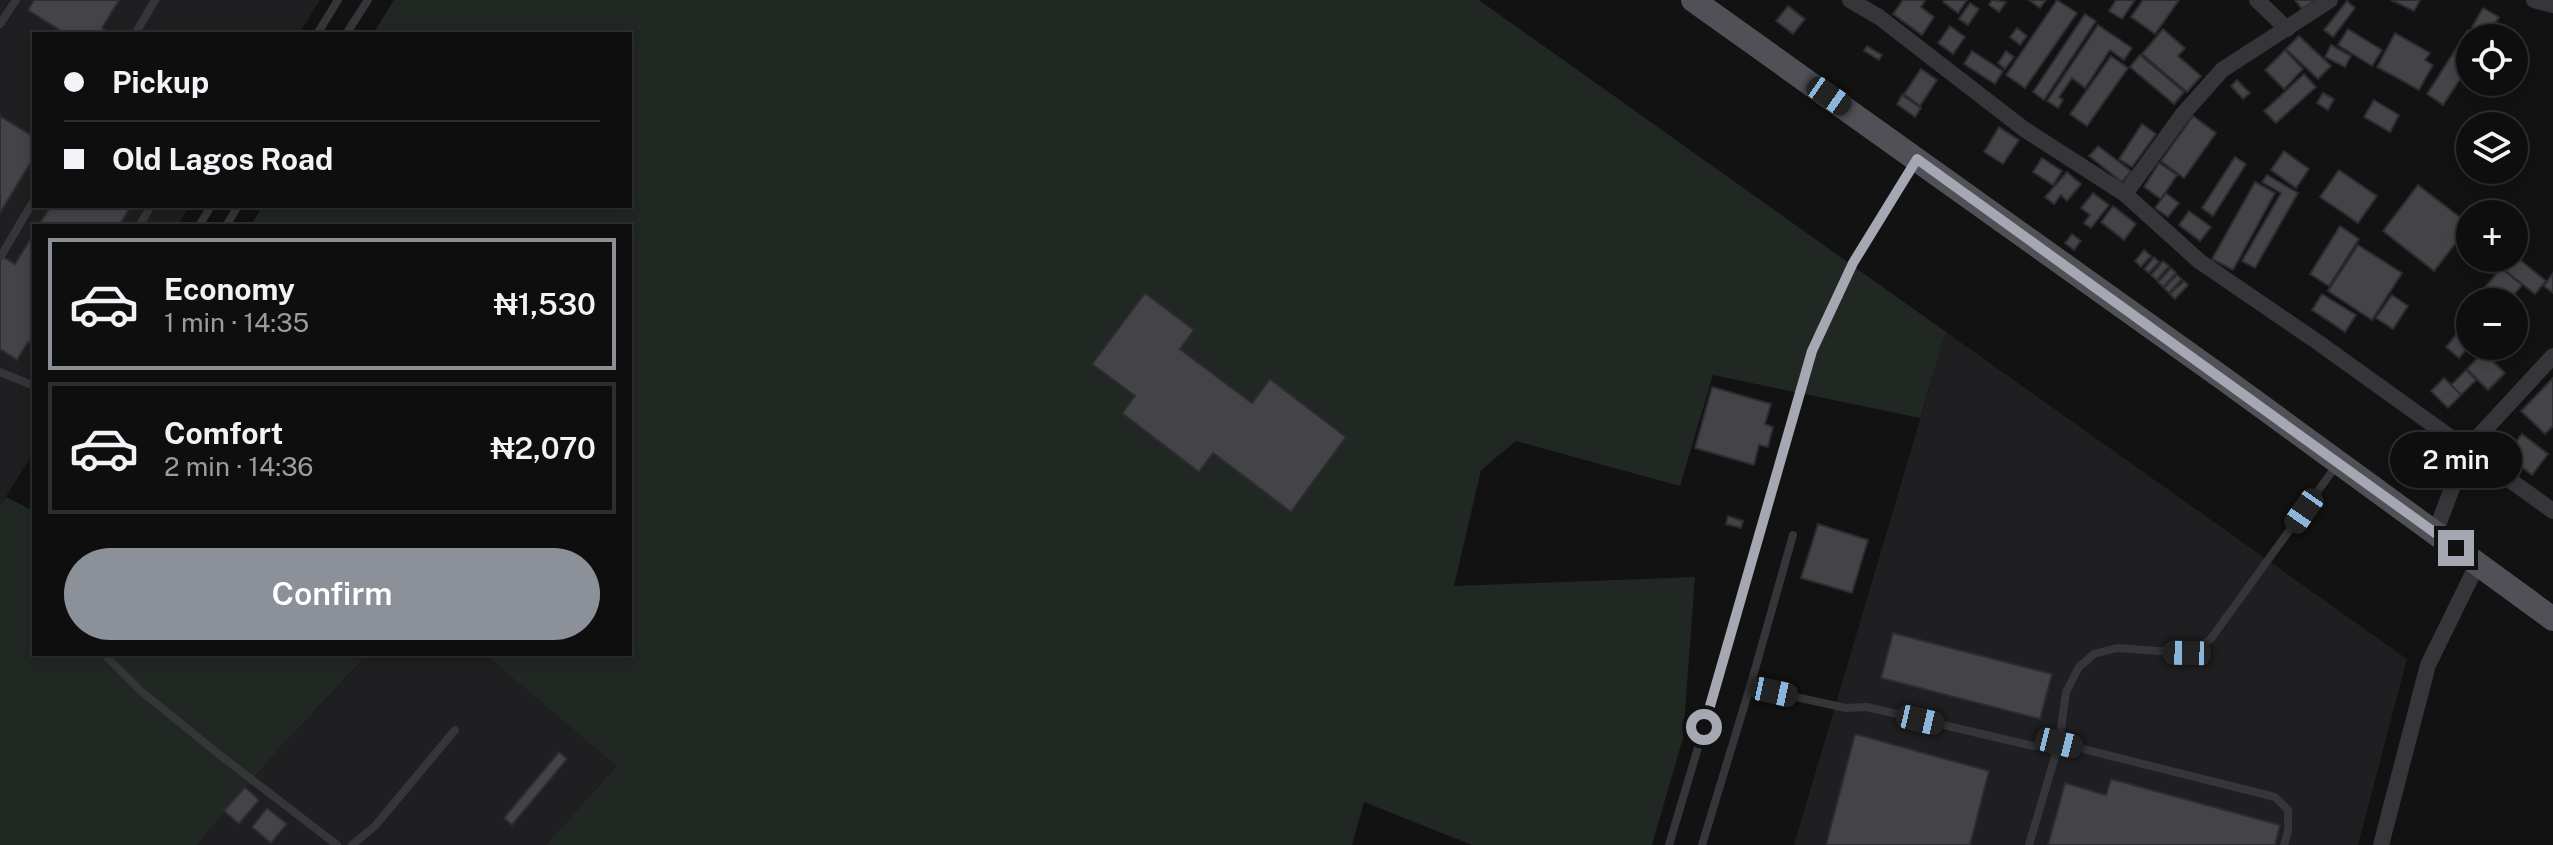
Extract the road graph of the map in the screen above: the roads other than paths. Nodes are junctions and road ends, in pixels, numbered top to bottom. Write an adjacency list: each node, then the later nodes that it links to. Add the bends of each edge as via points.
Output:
1 (16, 0): 11 (lane)
2 (155, 0): 13 (lane)
3 (338, 0): 14 (lane)
4 (368, 0): 15 (lane)
5 (1693, 0): 16 (main road)
6 (1850, 0): 17 (street, via 2024,129)
7 (2257, 0): 12 (street)
8 (2330, 0): 12 (street)
9 (2534, 0): 10 (street)
10 (2553, 5)
11 (0, 24)
12 (2287, 29): 17 (street, via 2222,70)
13 (136, 32)
14 (318, 32)
15 (347, 32)
16 (1917, 159): 24 (main road); 36 (lane, via 1853,263 1812,351)
17 (2125, 194): 23 (street, via 2199,261)
18 (32, 203): 19 (lane)
19 (1, 256)
20 (2553, 356): 23 (street)
21 (0, 372): 22 (lane)
22 (32, 385)
23 (2467, 449): 25 (street); 26 (street)
24 (2338, 462): 26 (main road); 33 (lane, via 2210,640 2187,653 2117,648 2094,654 2079,667 2066,692)
25 (2553, 511)
26 (2435, 533): 28 (main road)
27 (1793, 535): 31 (lane)
28 (2478, 563): 29 (main road); 40 (street, via 2428,665)
29 (2553, 619)
30 (106, 656): 34 (lane, via 153,701)
31 (1750, 687): 33 (lane, via 1846,708 1867,707 2033,746); 37 (lane)
32 (455, 730): 35 (lane, via 375,826)
33 (2059, 743): 38 (lane); 39 (lane, via 2275,797 2288,810)
34 (337, 845)
35 (352, 845)
36 (1669, 845)
37 (1702, 845)
38 (2029, 845)
39 (2284, 845)
40 (2381, 845)

